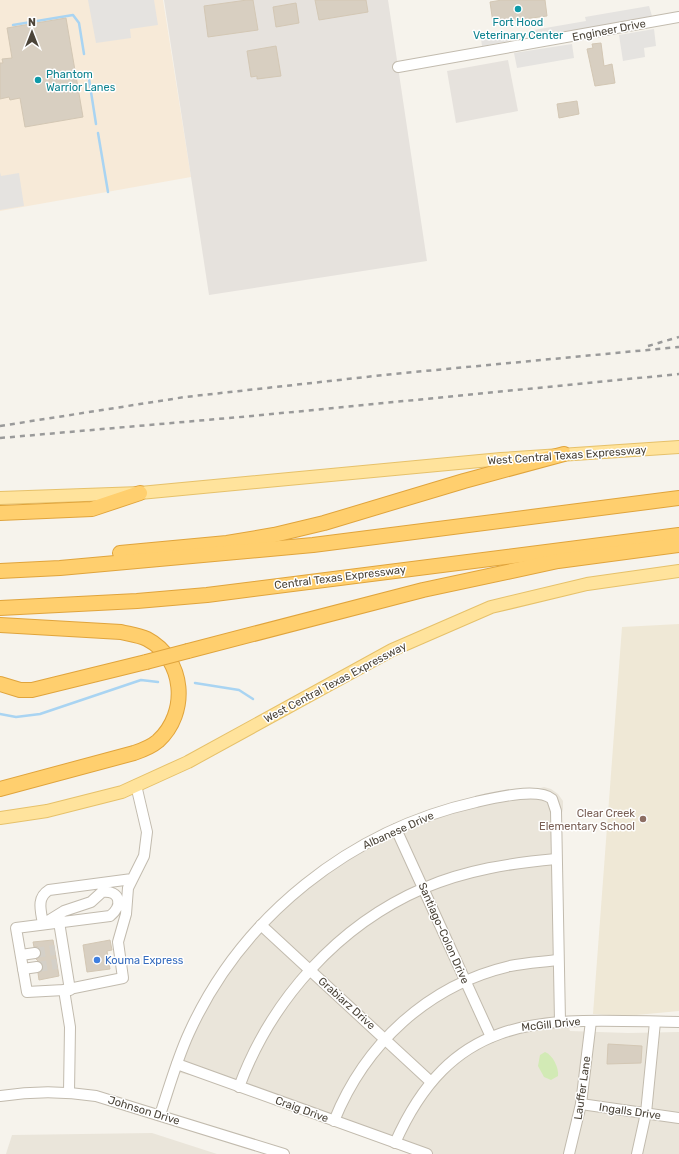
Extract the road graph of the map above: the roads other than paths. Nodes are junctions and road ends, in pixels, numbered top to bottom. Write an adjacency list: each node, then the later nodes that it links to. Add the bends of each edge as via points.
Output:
1 (679, 17): 2 (street, Engineer Drive)
2 (398, 67)
3 (679, 447): 4 (main road, West Central Texas Expressway)
4 (564, 454): 5 (main road, West Central Texas Expressway, via 292,477); 11 (highway, via 324,523 228,543 99,555)
5 (140, 493): 6 (main road, West Central Texas Expressway); 8 (highway, via 92,509)
6 (0, 498)
7 (679, 498): 11 (highway, via 313,544)
8 (0, 513)
9 (679, 535): 14 (highway, Central Texas Expressway, via 207,594 137,601)
10 (679, 545): 16 (highway, bridge, via 558,562 423,590 32,690 20,690)
11 (60, 568): 12 (highway)
12 (0, 571)
13 (679, 571): 17 (main road, West Central Texas Expressway, via 587,584 491,607 392,650 188,762)
14 (0, 608)
15 (0, 624): 18 (highway, via 120,632 147,639 165,654 176,673 179,685 177,712 172,722 158,741 147,748)
16 (0, 684)
17 (136, 785): 19 (main road, West Central Texas Expressway, via 122,792 47,811); 22 (street, via 147,832 144,856)
18 (0, 789)
19 (0, 818)
20 (396, 829): 21 (street, Albanese Drive, via 448,809 489,800 543,793 555,804); 23 (street, Santiago-Colon Drive); 26 (street, Albanese Drive, via 332,864 290,897)
21 (556, 859): 23 (street, via 481,869); 29 (street, Albanese Drive)
22 (132, 879): 25 (street, via 49,890 43,893 40,898); 34 (street, via 118,942 123,978)
23 (424, 888): 32 (street, via 374,916); 33 (street, Santiago-Colon Drive)
24 (59, 922): 25 (street); 25 (street, via 110,916 118,908 117,897 108,891 102,892 91,902 64,911); 34 (street, via 59,950)
25 (43, 924): 28 (street, via 16,928)
26 (261, 925): 32 (street, Grabiarz Drive); 41 (street, Albanese Drive, via 213,989 189,1033)
27 (35, 953): 28 (street)
28 (21, 955): 31 (street)
29 (558, 960): 33 (street, via 510,966); 35 (street, Albanese Drive)
30 (37, 967): 31 (street)
31 (23, 969): 34 (street, via 27,992)
32 (309, 969): 40 (street, Grabiarz Drive); 43 (street, via 264,1033 247,1066)
33 (466, 982): 39 (street, Santiago-Colon Drive); 40 (street, via 441,993 417,1009)
34 (67, 990): 44 (street, via 70,1027)
35 (560, 1021): 36 (street, McGill Drive); 39 (street, McGill Drive, via 518,1027)
36 (592, 1021): 37 (street, McGill Drive); 46 (street, Lauffer Lane)
37 (655, 1022): 38 (street, McGill Drive); 47 (street)
38 (679, 1022)
39 (491, 1037): 42 (street, McGill Drive, via 460,1056)
40 (385, 1038): 42 (street, Grabiarz Drive); 50 (street, via 358,1072 341,1102)
41 (177, 1064): 43 (street, Craig Drive); 48 (street, Albanese Drive)
42 (431, 1082): 51 (street, McGill Drive, via 413,1107)
43 (240, 1087): 50 (street, Craig Drive)
44 (69, 1092): 45 (street, Johnson Drive, via 32,1091); 48 (street, Johnson Drive, via 106,1098)
45 (0, 1096)
46 (581, 1104): 47 (street, Ingalls Drive); 54 (street, Lauffer Lane)
47 (646, 1113): 49 (street, Ingalls Drive); 55 (street)
48 (160, 1115): 52 (street, Johnson Drive)
49 (679, 1118)
50 (334, 1121): 51 (street, Craig Drive)
51 (395, 1143): 53 (street, Craig Drive)
52 (284, 1154)
53 (427, 1154)
54 (569, 1154)
55 (637, 1154)

